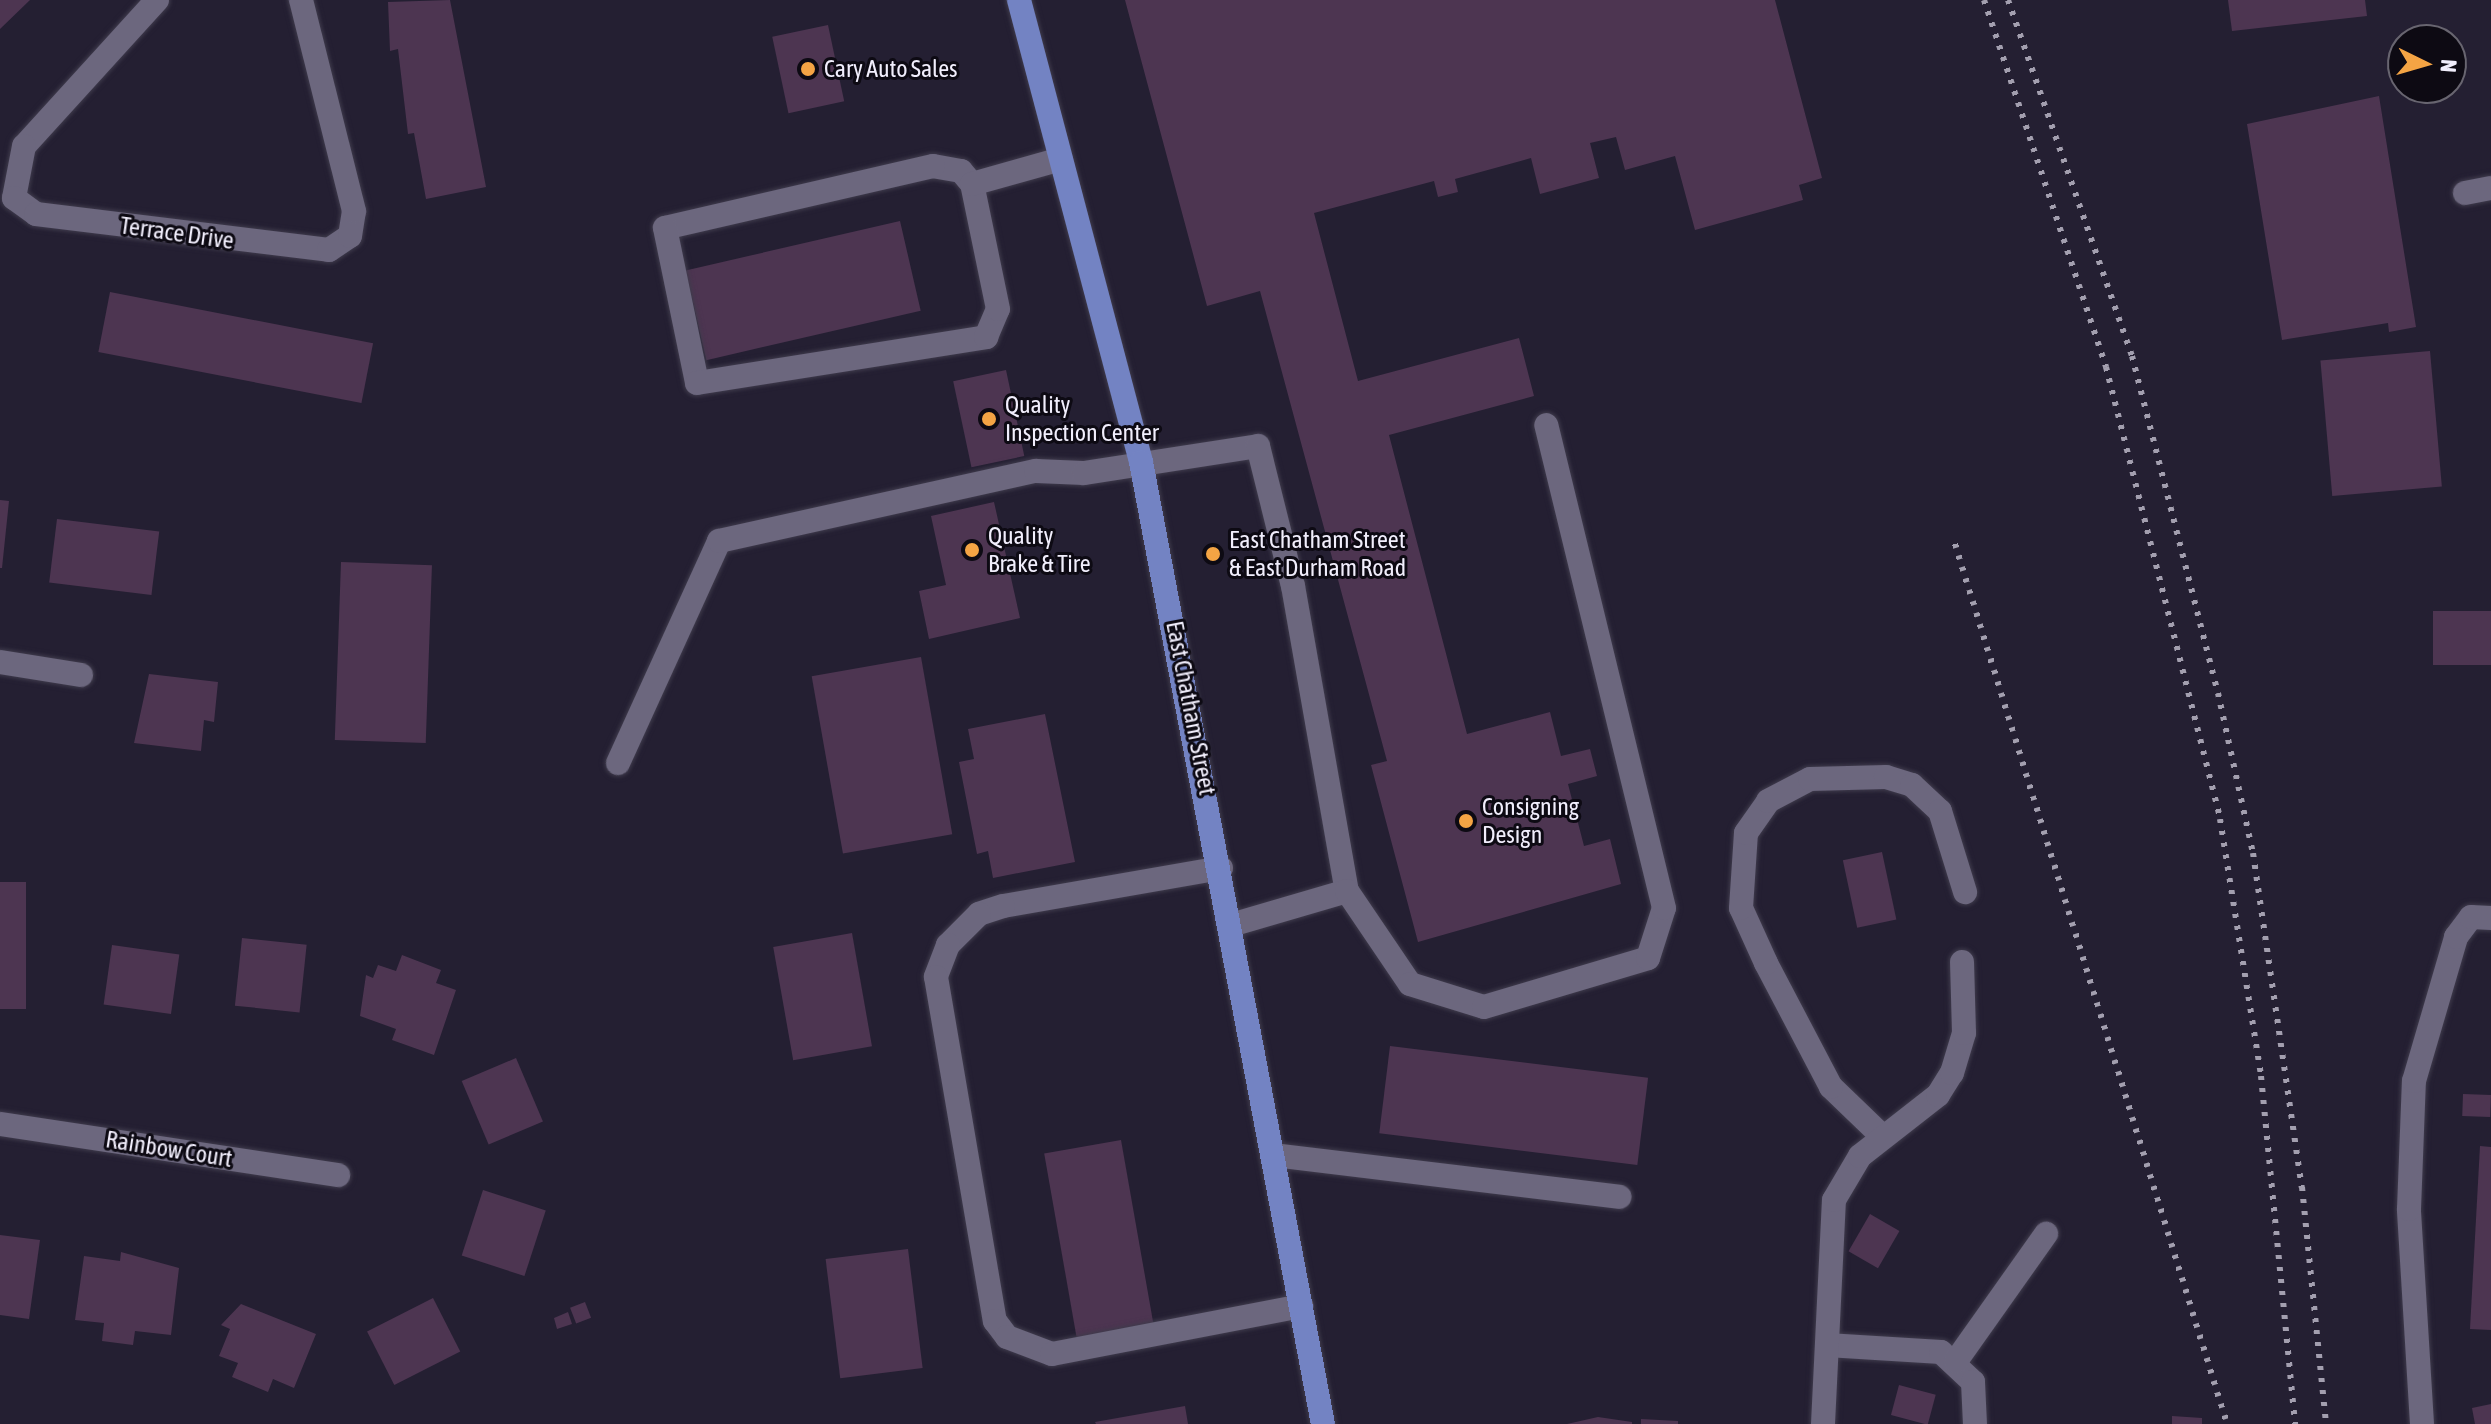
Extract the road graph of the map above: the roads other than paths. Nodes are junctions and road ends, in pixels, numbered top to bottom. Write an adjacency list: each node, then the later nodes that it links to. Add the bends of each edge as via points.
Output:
1 (157, 0): 8 (street, Terrace Drive, via 24,146)
2 (301, 0): 8 (street, Terrace Drive, via 354,211 344,243 308,251 51,216)
3 (1019, 0): 4 (main road, East Chatham Street)
4 (1061, 159): 5 (street); 10 (main road, East Chatham Street)
5 (972, 184): 5 (street, via 998,309 986,337 697,383 665,228 933,166 961,171)
6 (2491, 188): 7 (street)
7 (2465, 193)
8 (7, 204)
9 (1546, 425): 15 (street, via 1664,908 1648,958 1484,1007 1447,1000 1410,984)
10 (1141, 462): 13 (street, via 1084,473 1036,471 719,541); 14 (main road, East Chatham Street); 15 (street, via 1258,446 1293,586)
11 (0, 662): 12 (street)
12 (81, 675)
13 (618, 763)
14 (1221, 868): 18 (main road, East Chatham Street); 26 (street, via 1003,906 979,914 948,945 936,977 995,1321 1007,1337 1052,1354)
15 (1347, 891): 18 (street)
16 (1965, 892): 21 (street, via 1940,811 1912,785 1886,777 1810,779 1768,801 1746,833 1741,908 1831,1087)
17 (2491, 918): 32 (street, via 2471,917 2456,937 2414,1081 2409,1209)
18 (1231, 925): 22 (main road, East Chatham Street)
19 (1962, 962): 21 (street, via 1965,1023 1952,1073 1938,1095)
20 (0, 1124): 23 (street, Rainbow Court)
21 (1882, 1136): 27 (street, via 1834,1200)
22 (1274, 1155): 24 (street); 26 (main road, East Chatham Street)
23 (338, 1175)
24 (1619, 1197)
25 (2046, 1234): 28 (street)
26 (1301, 1306): 29 (main road, East Chatham Street)
27 (1827, 1345): 28 (street, via 1923,1348); 30 (street)
28 (1956, 1361): 31 (street, via 1973,1382)
29 (1323, 1424)
30 (1823, 1424)
31 (1975, 1424)
32 (2422, 1424)

